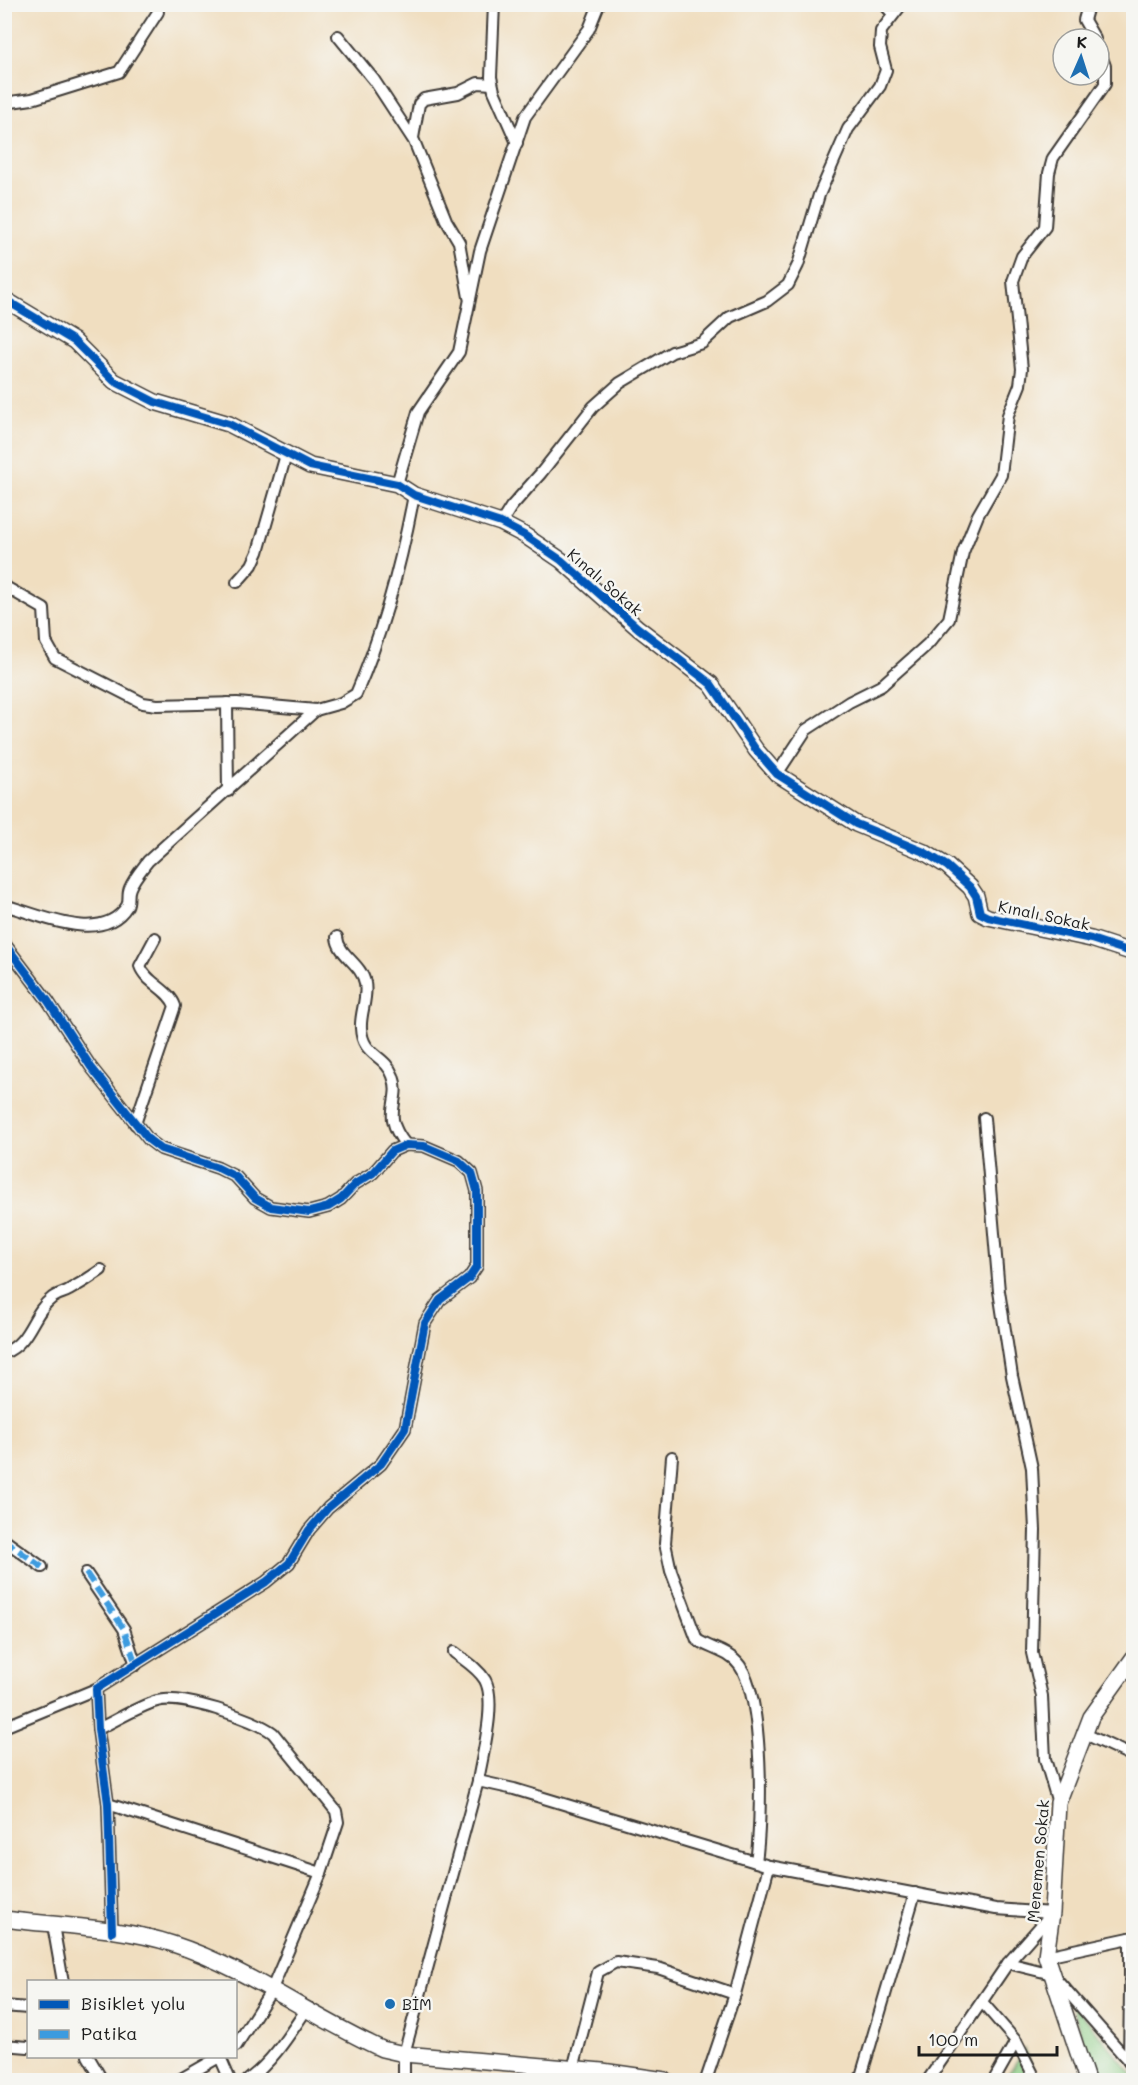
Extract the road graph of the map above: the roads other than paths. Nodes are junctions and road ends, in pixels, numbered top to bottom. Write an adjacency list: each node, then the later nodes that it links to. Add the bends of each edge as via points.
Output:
1 (494, 4): 10 (street)
2 (599, 4): 14 (street, via 589,29 525,117)
3 (884, 4): 7 (street)
4 (902, 4): 7 (street)
5 (1091, 4): 8 (street, via 1084,21)
6 (158, 12): 12 (street, via 119,72 32,99)
7 (893, 14): 20 (street, via 879,39 886,70 880,86 848,129 819,195 788,285 767,301 730,317 702,343 672,352 620,383 593,406)
8 (1088, 27)
9 (338, 36): 13 (street, via 370,73)
10 (492, 84): 13 (street, via 478,83 458,93 424,99 419,104); 14 (street)
11 (1103, 87): 25 (street, via 1053,158 1045,227 1022,256 1013,280 1022,369 1020,385 1008,415 1001,475 963,552 949,619 928,644 881,686 806,730)
12 (4, 103)
13 (413, 138): 16 (street, via 459,242)
14 (517, 143): 16 (street, via 480,251)
15 (4, 299): 17 (street, Kınalı Sokak, via 74,341 122,386 167,407 229,424)
16 (470, 300): 18 (street, via 459,352 418,412)
17 (286, 455): 18 (street, Kınalı Sokak, via 310,466); 21 (street, via 258,552)
18 (397, 484): 19 (street, Kınalı Sokak)
19 (414, 495): 20 (street, Kınalı Sokak); 24 (street, via 400,568 374,652 356,694)
20 (501, 523): 25 (street, Kınalı Sokak, via 561,560 638,628 711,684)
21 (237, 582)
22 (4, 586): 23 (street, via 44,609 49,651 83,674 143,703)
23 (227, 703): 24 (street); 26 (street)
24 (316, 710): 26 (street)
25 (777, 774): 31 (street, Kınalı Sokak, via 856,824 924,852 947,866 970,887 980,913 1091,939)
26 (228, 791): 27 (street, via 148,861 129,889 126,908 115,917 75,927)
27 (4, 905)
28 (337, 937): 34 (street, via 366,984 363,1041 387,1064 394,1079 393,1125)
29 (155, 938): 33 (street, via 140,966 175,1006)
30 (4, 943): 33 (street)
31 (1134, 954)
32 (984, 1118): 50 (street, via 999,1291 1032,1468 1032,1653 1042,1696 1045,1759)
33 (135, 1124): 34 (street, via 161,1149 218,1168 271,1207 309,1212 341,1199 355,1184 374,1173 393,1151)
34 (406, 1145): 43 (street, via 424,1146 459,1161 472,1173 477,1191 478,1237 477,1266 469,1278 440,1300 425,1323 405,1429 381,1464 328,1508 289,1563 266,1582)
35 (101, 1270): 36 (street, via 53,1297 29,1333)
36 (4, 1353)
37 (672, 1457): 52 (street, via 665,1544 682,1604 697,1640 734,1659 748,1681 762,1813)
38 (4, 1540): 39 (street)
39 (42, 1567)
40 (86, 1573): 43 (street, via 124,1629)
41 (454, 1652): 49 (street, via 488,1686 489,1713)
42 (1134, 1657): 47 (street, Menemen Sokak)
43 (136, 1665): 44 (street)
44 (96, 1689): 45 (street); 46 (street)
45 (4, 1727)
46 (98, 1729): 51 (street); 54 (street, via 159,1700 190,1703 261,1724 273,1733 336,1811 339,1822)
47 (1083, 1733): 48 (street, via 1126,1753); 50 (street, Menemen Sokak)
48 (1134, 1746)
49 (478, 1781): 52 (street); 76 (street)
50 (1058, 1803): 56 (street, Menemen Sokak)
51 (108, 1804): 54 (street); 59 (street)
52 (756, 1862): 53 (street)
53 (769, 1866): 55 (street); 67 (street)
54 (321, 1873): 66 (street)
55 (915, 1893): 56 (street, via 996,1909); 90 (street)
56 (1052, 1912): 61 (street, Menemen Sokak); 62 (street)
57 (4, 1919): 58 (street)
58 (53, 1925): 59 (street); 64 (street)
59 (112, 1932): 66 (street, via 173,1944 218,1962)
60 (1132, 1937): 61 (street); 65 (street)
61 (1046, 1956): 63 (street, Menemen Sokak)
62 (1008, 1963): 63 (street); 68 (street)
63 (1052, 1974): 80 (street); 94 (street, Menemen Sokak)
64 (63, 1980)
65 (1132, 1989): 80 (street)
66 (271, 1991): 71 (street); 73 (street)
67 (735, 1994): 81 (street, via 658,1968 616,1962 598,1972); 89 (street)
68 (982, 2002): 72 (street); 91 (street)
69 (4, 2006): 70 (street)
70 (27, 2008)
71 (306, 2010): 76 (street, via 382,2049); 86 (street, via 286,2041 261,2071)
72 (1016, 2041): 92 (street); 93 (street)
73 (237, 2044)
74 (4, 2045): 75 (street)
75 (27, 2047)
76 (404, 2054): 81 (street); 87 (street)
77 (89, 2058): 83 (street)
78 (218, 2058): 84 (street)
79 (220, 2058): 85 (street)
80 (1131, 2064)
81 (573, 2068): 82 (street)
82 (602, 2076): 88 (street)
83 (102, 2080)
84 (179, 2080)
85 (230, 2080)
86 (248, 2080)
87 (404, 2080)
88 (665, 2080)
89 (706, 2080)
90 (860, 2080)
91 (928, 2080)
92 (994, 2080)
93 (1036, 2080)
94 (1087, 2080)

